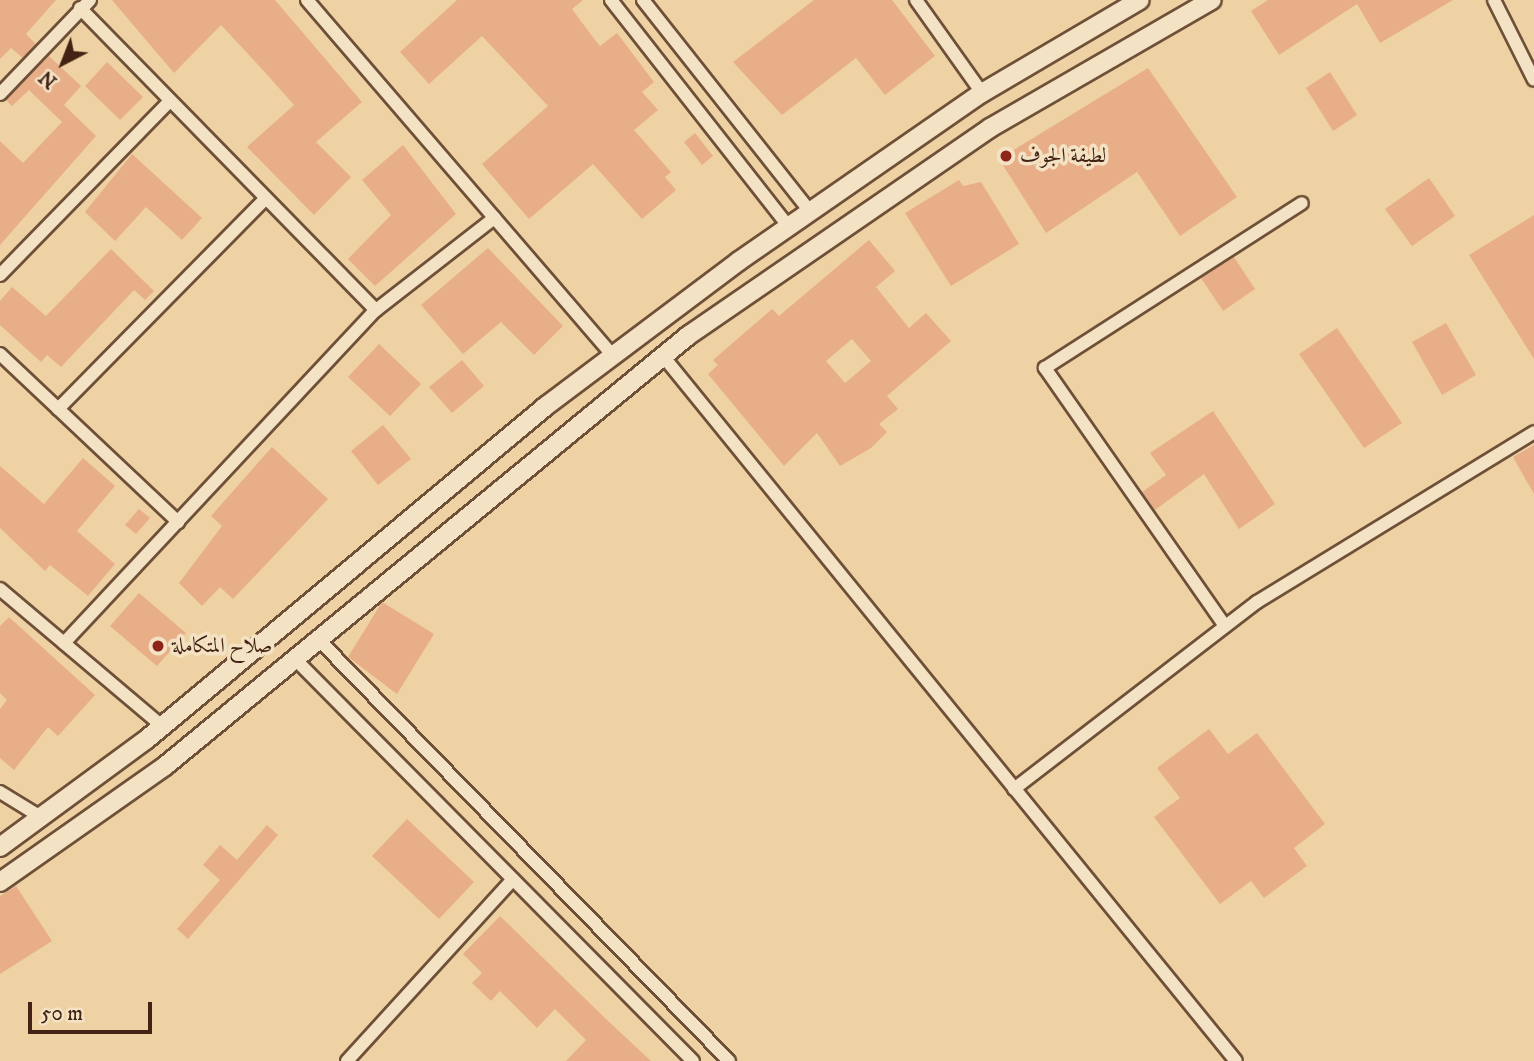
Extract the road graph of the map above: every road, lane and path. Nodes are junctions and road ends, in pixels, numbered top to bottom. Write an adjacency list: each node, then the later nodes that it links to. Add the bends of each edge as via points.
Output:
1 (307, 0): 16 (street)
2 (611, 0): 17 (street)
3 (643, 0): 15 (street)
4 (916, 0): 10 (street)
5 (1140, 0): 10 (street)
6 (1212, 0): 22 (street, via 990,128)
7 (1493, 0): 9 (street)
8 (85, 4): 11 (street); 12 (street)
9 (1534, 80)
10 (982, 93): 15 (street)
11 (0, 94)
12 (170, 101): 13 (street); 18 (street)
13 (266, 198): 19 (street); 23 (street)
14 (1302, 203): 27 (street, via 1045,368)
15 (809, 210): 17 (street)
16 (494, 218): 19 (street); 21 (street)
17 (788, 226): 21 (street)
18 (0, 275)
19 (376, 310): 25 (street)
20 (0, 354): 23 (street)
21 (613, 356): 31 (street)
22 (663, 356): 28 (street); 32 (street)
23 (58, 409): 25 (street)
24 (1534, 432): 27 (street)
25 (178, 522): 29 (street)
26 (0, 589): 29 (street)
27 (1225, 626): 32 (street)
28 (318, 639): 30 (street); 40 (street)
29 (64, 643): 31 (street)
30 (294, 658): 36 (street); 37 (street, via 165,765)
31 (162, 726): 34 (street)
32 (1014, 789): 41 (street)
33 (0, 792): 34 (street)
34 (41, 817): 35 (street)
35 (4, 838)
36 (513, 879): 38 (street); 39 (street)
37 (0, 882)
38 (347, 1061)
39 (693, 1061)
40 (729, 1061)
41 (1236, 1061)

